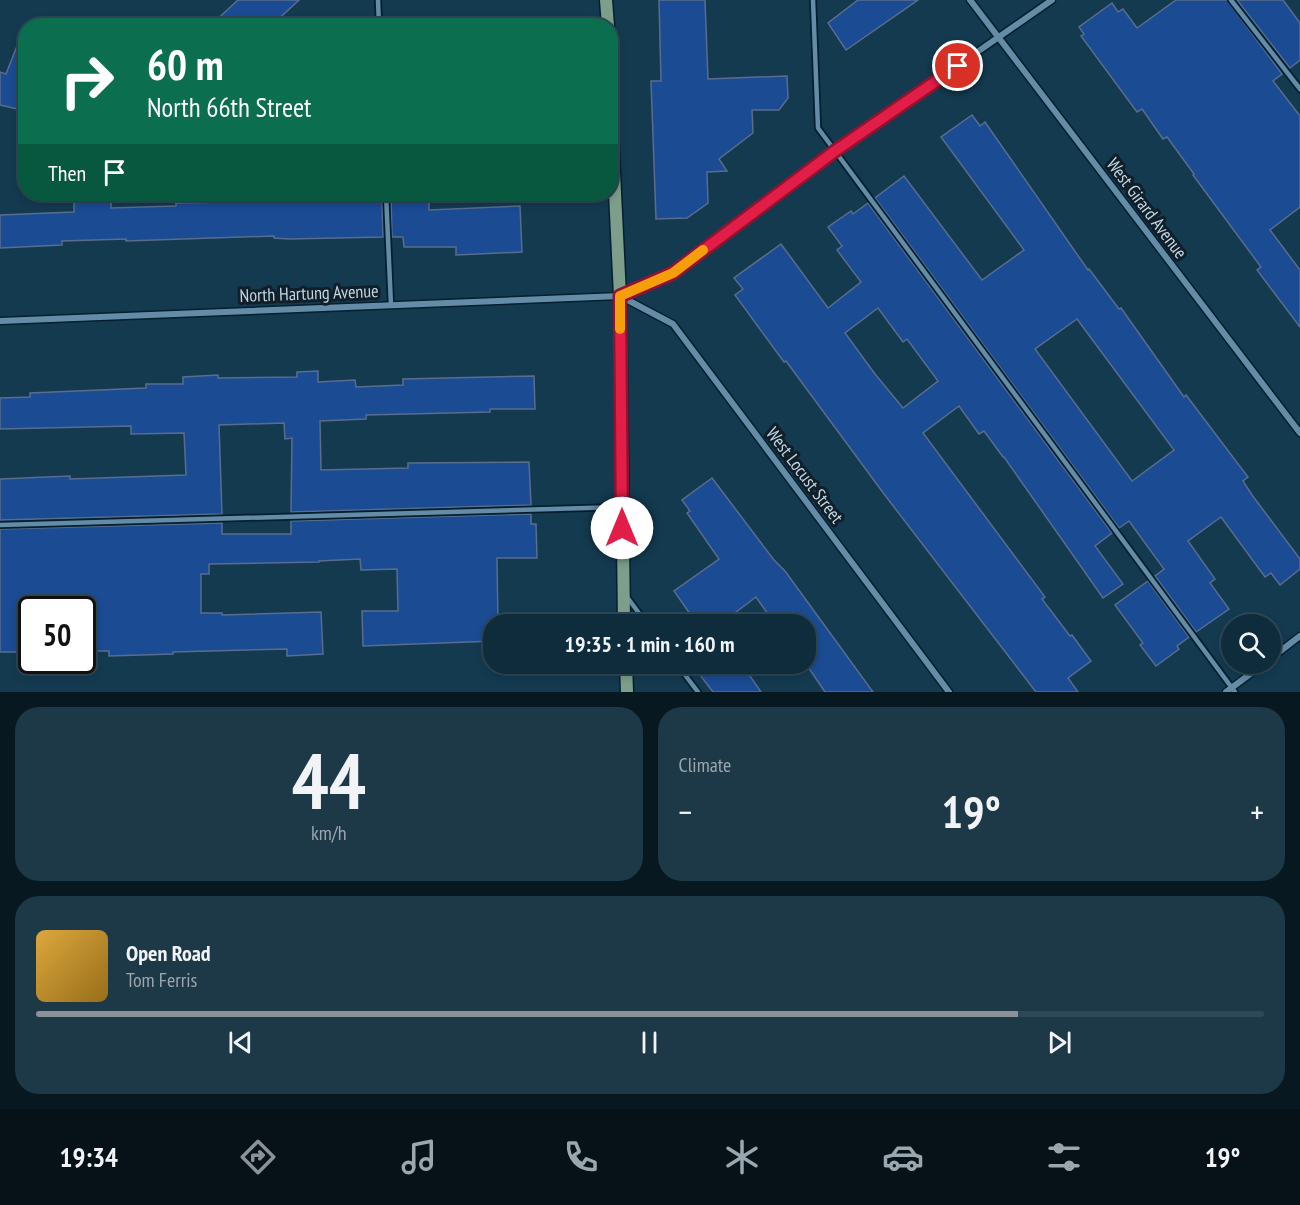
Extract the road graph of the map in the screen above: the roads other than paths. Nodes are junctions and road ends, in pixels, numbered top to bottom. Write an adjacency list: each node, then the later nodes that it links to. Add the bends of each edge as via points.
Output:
1 (378, 0): 7 (lane)
2 (606, 0): 8 (main road)
3 (813, 0): 11 (lane, via 818,128)
4 (970, 0): 9 (street, West Girard Avenue)
5 (1052, 0): 9 (street)
6 (1232, 0): 10 (lane)
7 (379, 18)
8 (607, 18)
9 (999, 38): 11 (street); 17 (street, West Girard Avenue)
10 (1300, 89)
11 (835, 151): 14 (street, via 673,273); 28 (lane)
12 (386, 201): 15 (lane)
13 (615, 201): 14 (main road)
14 (620, 296): 15 (street, North Hartung Avenue); 18 (main road); 31 (street, West Locust Street, via 673,324)
15 (391, 305): 16 (street, North Hartung Avenue)
16 (0, 321)
17 (1300, 433)
18 (621, 507): 19 (lane); 20 (main road)
19 (0, 525)
20 (622, 591): 21 (main road); 22 (lane)
21 (623, 614)
22 (639, 614)
23 (1300, 636): 24 (street)
24 (1281, 651)
25 (626, 674): 29 (main road)
26 (684, 674): 30 (lane)
27 (1252, 674): 28 (street)
28 (1231, 691)
29 (627, 692)
30 (698, 692)
31 (949, 692)

